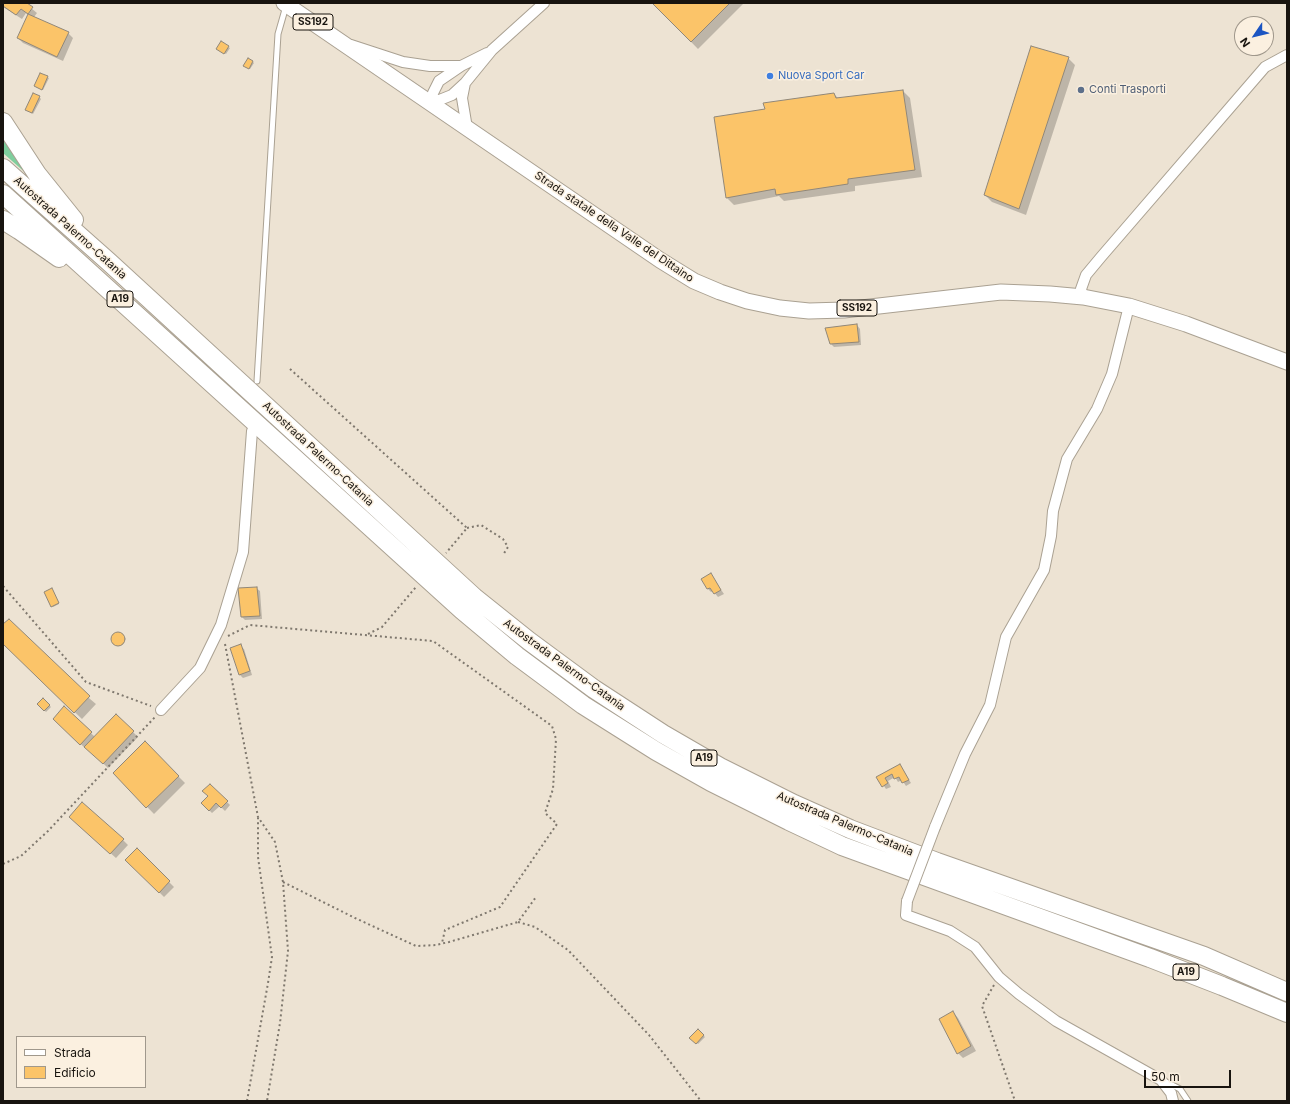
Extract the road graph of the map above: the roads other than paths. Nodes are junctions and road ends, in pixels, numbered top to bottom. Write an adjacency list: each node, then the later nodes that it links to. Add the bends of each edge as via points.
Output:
1 (544, 3): 4 (street)
2 (286, 4): 3 (main road, SS192); 18 (lane, via 278,34)
3 (343, 42): 6 (street, via 403,62 430,66); 8 (main road, Strada statale della Valle del Dittaino)
4 (492, 50): 6 (street); 7 (street)
5 (1287, 56): 15 (street, via 1264,67 1101,256 1086,275 1081,289)
6 (461, 66): 8 (street, via 439,81 433,93)
7 (465, 83): 8 (street, via 452,94); 10 (street, via 462,98)
8 (432, 103): 10 (main road, Strada statale della Valle del Dittaino)
9 (3, 122): 14 (highway, via 37,174)
10 (467, 128): 15 (main road, Strada statale della Valle del Dittaino / SS192, via 694,281 747,300 780,308 809,311 844,310 1001,292)
11 (3, 168): 14 (highway, Autostrada Palermo-Catania / A19)
12 (3, 194): 19 (highway, Autostrada Palermo-Catania / A19)
13 (3, 220): 19 (highway, via 71,268 165,353)
14 (109, 262): 22 (highway, Autostrada Palermo-Catania / A19, via 474,597 529,642 663,734 720,768 850,829 1204,956)
15 (1083, 297): 16 (main road, Strada statale della Valle del Dittaino / SS192)
16 (1129, 306): 17 (main road, Strada statale della Valle del Dittaino / SS192, via 1186,324); 24 (street, bridge, via 1112,374 1097,408 1067,459 1052,511 1051,536 1044,570 1006,637 990,706 965,754 935,827 907,901 906,915 950,931 975,947 999,977 1056,1021)
17 (1287, 362)
18 (256, 381)
19 (236, 405): 23 (highway, Autostrada Palermo-Catania / A19, via 462,610 517,656 583,705 656,751 711,782 842,846 1143,955 1222,986)
20 (252, 431): 21 (street, via 243,552 221,625 200,668)
21 (161, 710)
22 (1283, 987)
23 (1284, 1015)
24 (1161, 1080): 25 (street, via 1171,1092); 26 (lane, via 1180,1089)
25 (1173, 1101)
26 (1188, 1101)

